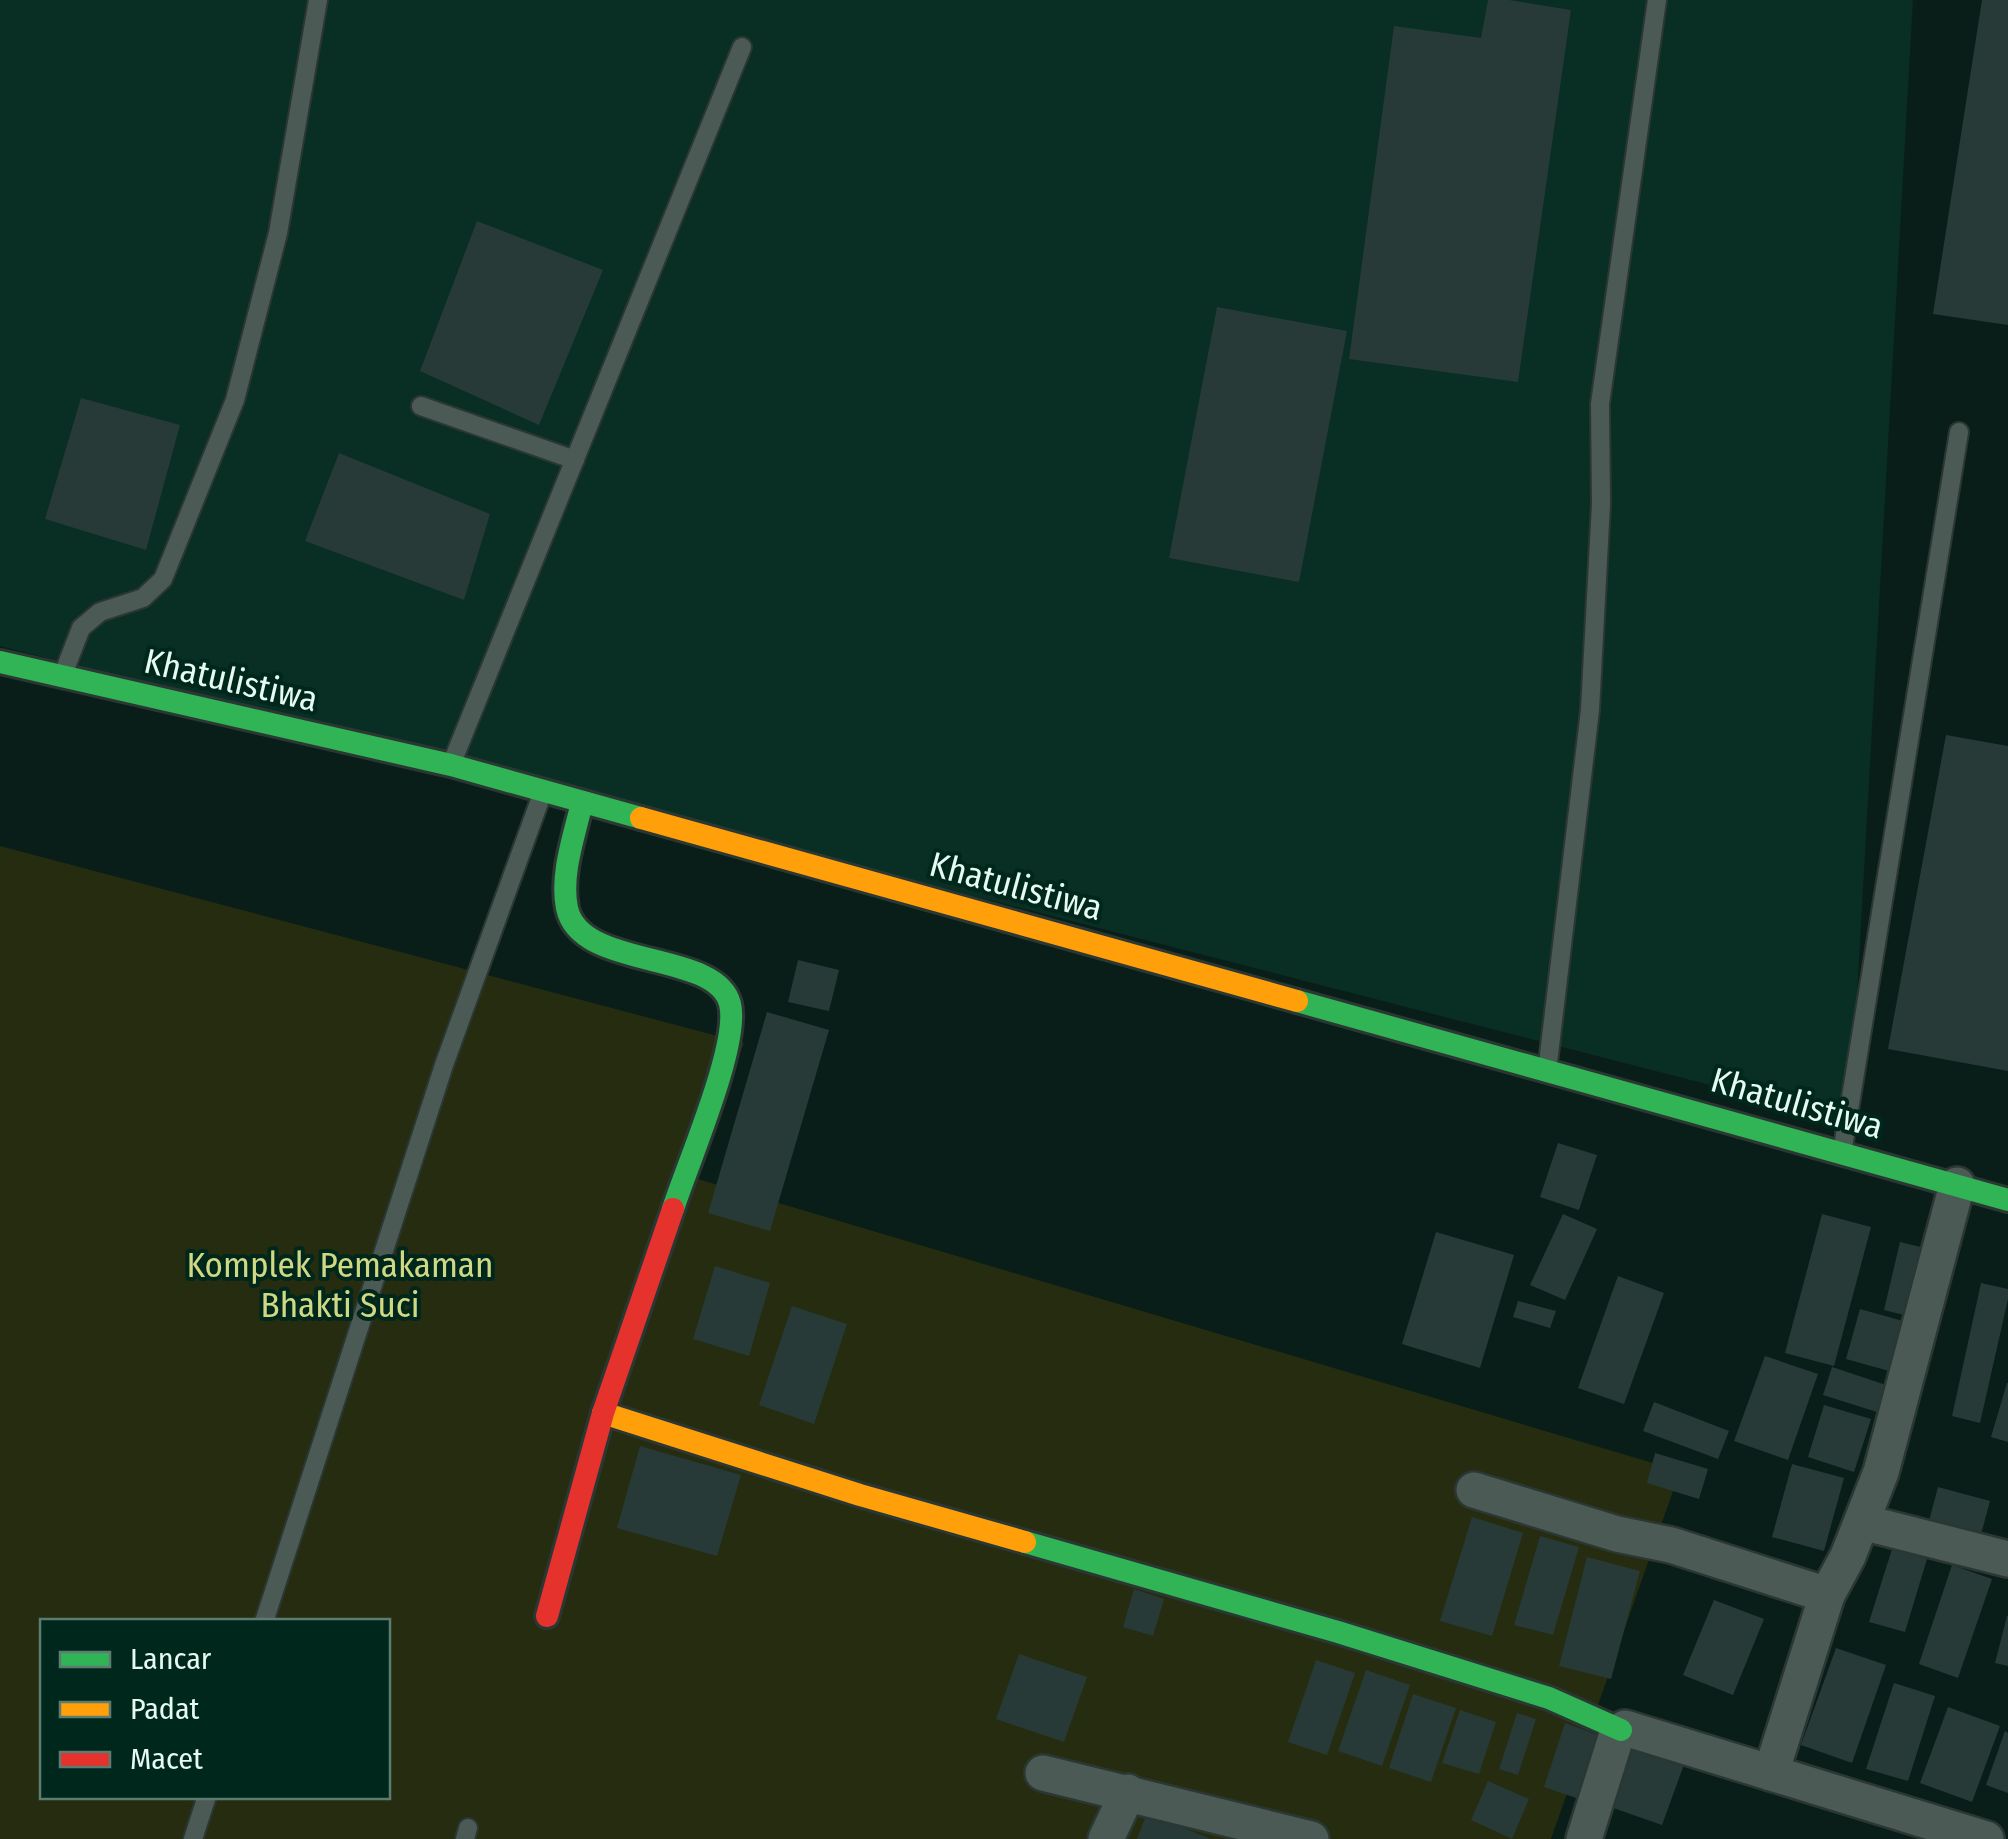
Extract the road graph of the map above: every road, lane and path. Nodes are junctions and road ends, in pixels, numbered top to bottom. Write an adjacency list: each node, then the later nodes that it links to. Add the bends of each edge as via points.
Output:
1 (318, 0): 8 (lane, via 278,233 234,400 163,579 142,598 100,612 81,628)
2 (1657, 0): 12 (lane, via 1600,404 1602,504 1590,710)
3 (742, 47): 6 (lane)
4 (421, 406): 6 (lane)
5 (1959, 432): 13 (lane)
6 (575, 460): 9 (lane)
7 (0, 662): 8 (main road, Khatulistiwa)
8 (62, 678): 9 (main road, Khatulistiwa)
9 (451, 766): 10 (main road, Khatulistiwa)
10 (543, 791): 11 (main road, Khatulistiwa); 22 (lane, via 444,1065)
11 (582, 802): 12 (main road, Khatulistiwa); 16 (main road, via 567,910 574,927 595,941 705,977 726,993 731,1007 724,1055)
12 (1548, 1069): 13 (main road, Khatulistiwa)
13 (1842, 1153): 14 (main road, Khatulistiwa)
14 (1957, 1186): 15 (main road, Khatulistiwa); 18 (street)
15 (2008, 1200)
16 (603, 1414): 21 (main road); 23 (main road, via 1338,1632 1549,1698)
17 (1474, 1490): 20 (street)
18 (1862, 1522): 19 (street); 20 (street)
19 (2008, 1558)
20 (1827, 1594): 25 (street)
21 (547, 1616)
22 (265, 1619)
23 (1621, 1730): 25 (street); 31 (street)
24 (1043, 1773): 26 (street)
25 (1771, 1774): 32 (street)
26 (1128, 1792): 29 (street); 30 (street)
27 (206, 1799): 28 (lane)
28 (193, 1839)
29 (1106, 1839)
30 (1311, 1839)
31 (1584, 1839)
32 (1986, 1839)

